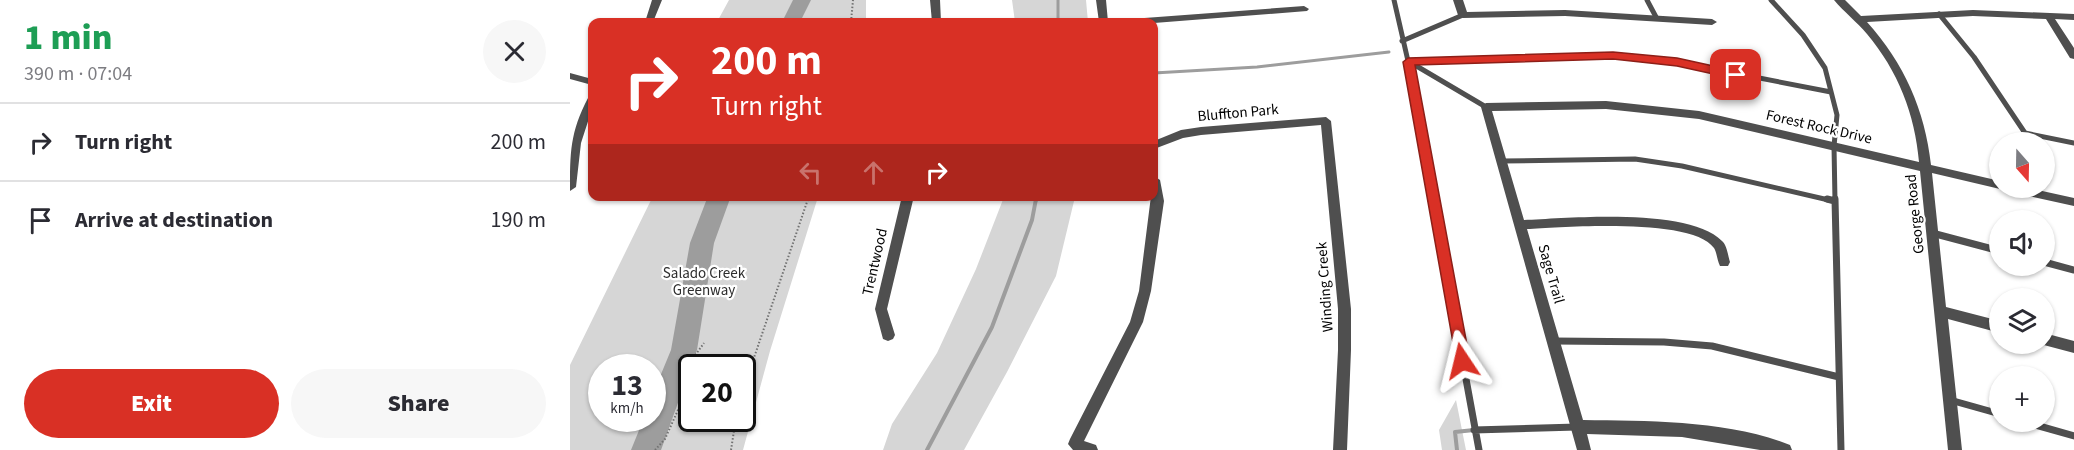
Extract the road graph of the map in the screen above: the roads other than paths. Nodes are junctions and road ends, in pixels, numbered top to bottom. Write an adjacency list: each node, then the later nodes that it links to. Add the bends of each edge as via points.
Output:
1 (657, 0): 15 (street)
2 (935, 0): 16 (street)
3 (1101, 0): 17 (street)
4 (1394, 0): 21 (lane)
5 (1458, 0): 11 (street)
6 (1647, 0): 13 (lane)
7 (1771, 0): 26 (lane, via 1803,35 1825,68)
8 (1839, 0): 18 (street, George Road)
9 (1304, 9): 19 (street)
10 (1939, 14): 12 (street); 18 (street); 31 (lane, via 1982,66 2025,133)
11 (1463, 15): 13 (street, via 1565,13); 21 (lane)
12 (2048, 15): 14 (street); 22 (street)
13 (1656, 17): 20 (street)
14 (2074, 17)
15 (650, 18)
16 (937, 18)
17 (1103, 18)
18 (1859, 19): 34 (street, George Road, via 1883,47 1910,95)
19 (1158, 20)
20 (1712, 22)
21 (1402, 41): 23 (lane)
22 (2074, 56)
23 (1408, 62): 26 (lane, via 1613,56 1677,62); 27 (lane); 58 (lane)
24 (570, 76): 25 (street)
25 (588, 81)
26 (1831, 92): 32 (lane, via 1837,115)
27 (1486, 107): 32 (street, Forest Rock Drive, via 1652,108); 33 (street, Sage Trail)
28 (588, 110): 36 (street, via 577,134)
29 (1326, 121): 30 (street, Bluffton Park, via 1191,133); 62 (street, Winding Creek, via 1345,327)
30 (1158, 143)
31 (2074, 143)
32 (1834, 146): 34 (street, Forest Rock Drive); 40 (lane)
33 (1502, 161): 40 (lane, via 1635,159); 42 (street, Sage Trail)
34 (1925, 167): 35 (street, Forest Rock Drive); 43 (street, George Road)
35 (1989, 182)
36 (570, 185)
37 (2055, 198): 41 (street)
38 (907, 201): 50 (street, Trentwood, via 881,309)
39 (1158, 201): 61 (street, via 1145,291 1136,322 1074,444)
40 (1835, 201): 54 (lane)
41 (2074, 202)
42 (1521, 225): 45 (street, via 1610,221 1682,227 1718,244 1725,255); 51 (street, Sage Trail)
43 (1932, 233): 44 (lane); 48 (street, George Road)
44 (1989, 248)
45 (1724, 262)
46 (2055, 265): 47 (lane)
47 (2074, 270)
48 (1940, 311): 49 (street); 55 (street, George Road)
49 (1989, 324)
50 (888, 335)
51 (1553, 341): 54 (lane, via 1713,346); 57 (street, Sage Trail)
52 (2055, 342): 53 (street)
53 (2074, 347)
54 (1839, 377): 66 (lane)
55 (1950, 400): 56 (lane); 67 (street, George Road)
56 (1989, 411)
57 (1577, 427): 58 (lane); 64 (street, Sage Trail); 65 (street, via 1672,429 1723,435)
58 (1474, 430): 63 (lane)
59 (2055, 431): 60 (lane)
60 (2074, 436)
61 (1091, 450)
62 (1340, 450)
63 (1479, 450)
64 (1584, 450)
65 (1785, 450)
66 (1841, 450)
67 (1955, 450)

